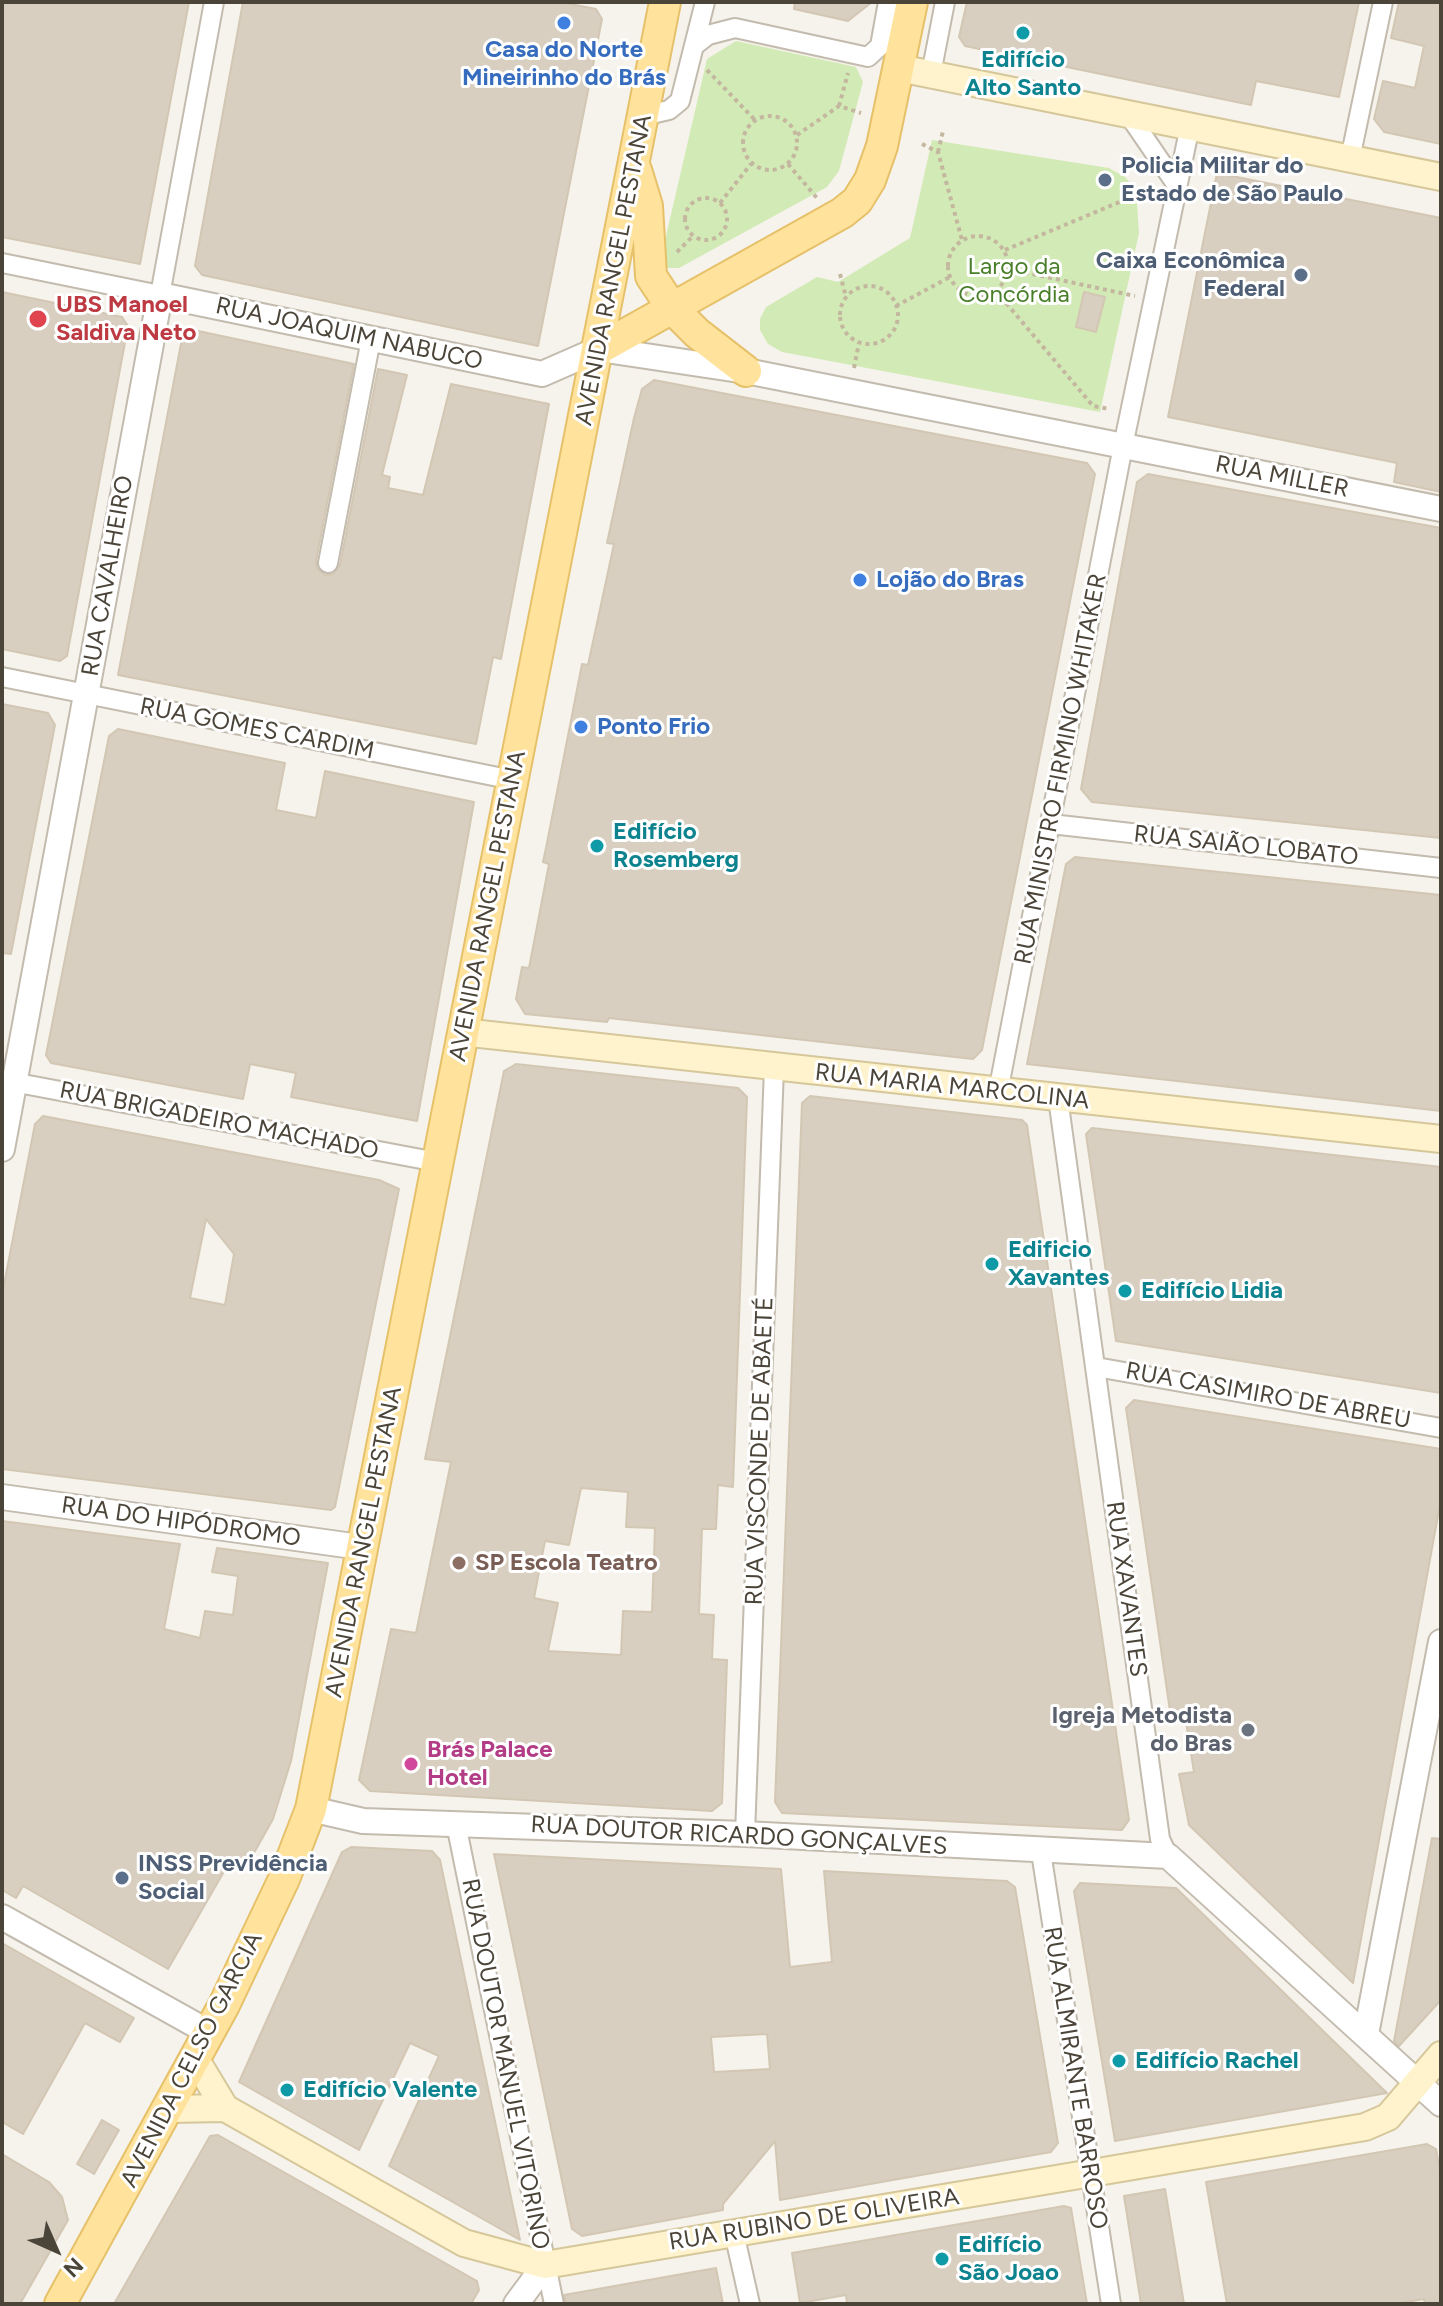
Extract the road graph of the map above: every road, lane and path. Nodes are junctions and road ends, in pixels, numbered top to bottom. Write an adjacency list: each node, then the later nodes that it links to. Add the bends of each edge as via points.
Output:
1 (214, 2): 39 (street, RUA CAVALHEIRO)
2 (705, 2): 8 (street)
3 (888, 2): 9 (street, via 880,46)
4 (945, 2): 12 (street)
5 (1383, 2): 23 (street)
6 (664, 11): 16 (main road, AVENIDA RANGEL PESTANA)
7 (910, 16): 9 (main road)
8 (695, 45): 9 (street, via 708,35 735,28); 16 (street, via 680,101 669,110)
9 (886, 61): 12 (main road); 43 (main road, via 882,146 857,201)
10 (851, 63): 13 (path)
11 (702, 66): 17 (path)
12 (931, 74): 15 (main road)
13 (839, 106): 14 (path); 20 (path)
14 (861, 113)
15 (1128, 114): 18 (main road); 28 (street)
16 (643, 116): 25 (main road, AVENIDA RANGEL PESTANA)
17 (755, 120): 20 (path, via 779,118); 24 (path, via 743,141)
18 (1190, 126): 23 (main road); 28 (street)
19 (943, 131): 22 (path)
20 (796, 135): 26 (path, via 796,151)
21 (922, 144): 22 (path)
22 (938, 152): 32 (path)
23 (1350, 159): 27 (main road)
24 (751, 163): 26 (path, via 766,170); 31 (path)
25 (634, 164): 43 (main road, via 647,206 651,276); 46 (main road, AVENIDA RANGEL PESTANA)
26 (788, 164): 30 (path)
27 (1441, 177)
28 (1176, 184): 50 (street)
29 (1153, 188): 33 (path)
30 (817, 200)
31 (720, 203): 31 (path, via 727,214 722,232 705,240 694,235 686,218 690,206 708,198)
32 (962, 240): 33 (path, via 985,236); 37 (path, via 948,261)
33 (1005, 250): 35 (path)
34 (2, 263): 39 (street, RUA JOAQUIM NABUCO)
35 (1009, 269): 38 (path); 40 (path)
36 (840, 274): 41 (path)
37 (950, 277): 38 (path, via 969,295); 42 (path)
38 (996, 291): 49 (path, via 1093,406)
39 (160, 295): 44 (street, RUA JOAQUIM NABUCO); 54 (street, RUA CAVALHEIRO)
40 (1135, 296)
41 (846, 297): 42 (path, via 860,287 878,287); 45 (path, via 841,323)
42 (896, 306): 45 (path, via 892,333 877,343)
43 (672, 308): 46 (main road); 47 (main road)
44 (371, 339): 46 (street, RUA JOAQUIM NABUCO, via 542,374); 52 (street)
45 (859, 343): 48 (path)
46 (599, 349): 47 (street); 55 (main road, AVENIDA RANGEL PESTANA)
47 (746, 371): 50 (street)
48 (853, 373)
49 (1110, 409)
50 (1123, 446): 51 (street, RUA MILLER); 56 (street, RUA MINISTRO FIRMINO WHITAKER)
51 (1441, 509)
52 (328, 563)
53 (2, 677): 54 (street, RUA GOMES CARDIM)
54 (86, 695): 55 (street, RUA GOMES CARDIM); 60 (street, RUA CAVALHEIRO)
55 (513, 780): 58 (main road, AVENIDA RANGEL PESTANA)
56 (1051, 824): 57 (street, RUA SAIÃO LOBATO); 61 (street, RUA MINISTRO FIRMINO WHITAKER)
57 (1441, 868)
58 (462, 1032): 59 (main road, RUA MARIA MARCOLINA); 65 (main road, AVENIDA RANGEL PESTANA)
59 (774, 1068): 61 (main road, RUA MARIA MARCOLINA); 73 (street, RUA VISCONDE DE ABAETÉ)
60 (8, 1081): 64 (street, RUA CAVALHEIRO); 65 (street, RUA BRIGADEIRO MACHADO)
61 (998, 1092): 62 (main road, RUA MARIA MARCOLINA)
62 (1058, 1098): 63 (main road, RUA MARIA MARCOLINA); 66 (street, RUA XAVANTES)
63 (1441, 1139)
64 (2, 1149)
65 (437, 1162): 69 (main road, AVENIDA RANGEL PESTANA)
66 (1096, 1367): 67 (street, RUA CASIMIRO DE ABREU); 75 (street, RUA XAVANTES, via 1160,1839)
67 (1441, 1428)
68 (2, 1497): 69 (street, RUA DO HIPÓDROMO)
69 (360, 1547): 71 (main road, AVENIDA RANGEL PESTANA)
70 (1441, 1642): 78 (street)
71 (311, 1809): 72 (street, RUA DOUTOR RICARDO GONÇALVES, via 363,1821); 77 (main road, AVENIDA CELSO GARCIA, via 284,1879)
72 (456, 1824): 73 (street, RUA DOUTOR RICARDO GONÇALVES); 87 (street, RUA DOUTOR MANUEL VITORINO)
73 (745, 1834): 74 (street, RUA DOUTOR RICARDO GONÇALVES)
74 (1041, 1852): 75 (street, RUA DOUTOR RICARDO GONÇALVES); 85 (street, RUA ALMIRANTE BARROSO)
75 (1168, 1856): 78 (street)
76 (2, 1917): 77 (street)
77 (210, 2033): 80 (main road, AVENIDA CELSO GARCIA)
78 (1366, 2034): 81 (street)
79 (1441, 2055): 81 (main road, RUA RUBINO DE OLIVEIRA)
80 (196, 2060): 83 (main road, RUA RUBINO DE OLIVEIRA); 84 (main road, AVENIDA CELSO GARCIA)
81 (1418, 2081): 82 (street); 85 (main road, RUA RUBINO DE OLIVEIRA, via 1388,2117 1365,2127)
82 (1441, 2104)
83 (225, 2108): 84 (main road); 87 (main road, RUA RUBINO DE OLIVEIRA, via 464,2243)
84 (169, 2109): 88 (main road, AVENIDA CELSO GARCIA)
85 (1089, 2173): 86 (main road, RUA RUBINO DE OLIVEIRA); 92 (street, RUA ALMIRANTE BARROSO)
86 (734, 2233): 87 (main road, RUA RUBINO DE OLIVEIRA); 91 (street)
87 (545, 2265): 89 (street); 90 (street, RUA DOUTOR MANUEL VITORINO)
88 (60, 2304)
89 (516, 2304)
90 (554, 2304)
91 (750, 2304)
92 (1111, 2304)

